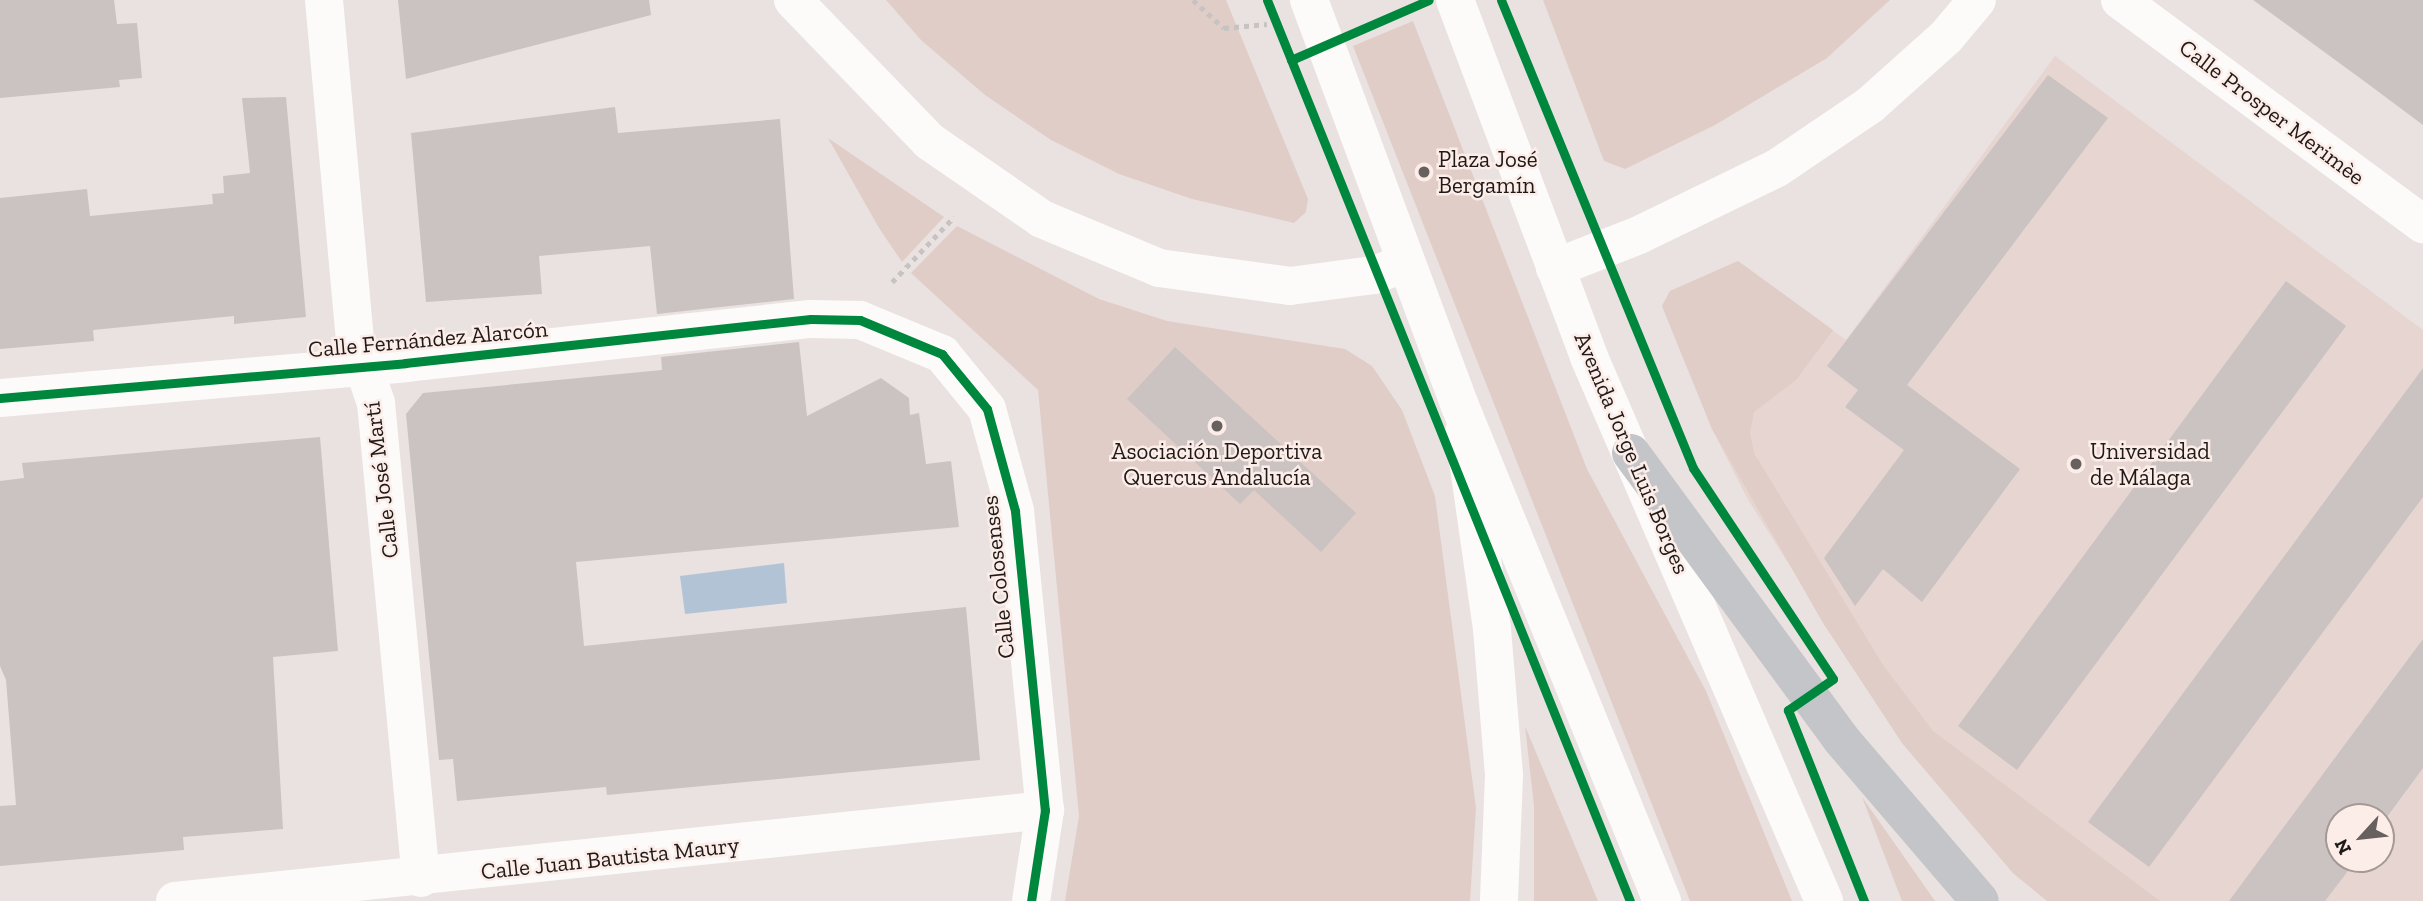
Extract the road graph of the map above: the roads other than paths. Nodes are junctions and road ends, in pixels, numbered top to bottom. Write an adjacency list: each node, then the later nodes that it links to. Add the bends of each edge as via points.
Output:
1 (324, 0): 11 (street, Calle José Martí, via 355,342)
2 (793, 0): 8 (street, via 929,141 1042,219 1159,268 1290,286 1374,275)
3 (1309, 0): 8 (street)
4 (1455, 0): 9 (street, Avenida Jorge Luis Borges)
5 (1977, 0): 9 (street, via 1945,37 1870,105 1777,168 1639,235)
6 (2120, 0): 7 (street, Calle Prosper Merimèe)
7 (2423, 224)
8 (1406, 263): 13 (street)
9 (1555, 268): 14 (street, Avenida Jorge Luis Borges)
10 (860, 320): 11 (street, Calle Fernández Alarcón, via 811,319); 15 (street, Calle Colosenses, via 942,354 987,409 1015,511)
11 (362, 366): 12 (street, Calle Fernández Alarcón); 16 (street, Calle José Martí, via 376,403)
12 (0, 398)
13 (1460, 406): 19 (street, via 1504,775); 20 (street)
14 (1631, 453): 21 (street, Avenida Jorge Luis Borges); 22 (highway, via 1841,739)
15 (1045, 810): 16 (street, Calle Juan Bautista Maury); 18 (street, Calle Colosenses)
16 (421, 878): 17 (street, Calle Juan Bautista Maury)
17 (175, 901)
18 (1031, 901)
19 (1499, 901)
20 (1662, 901)
21 (1824, 901)
22 (1980, 901)

